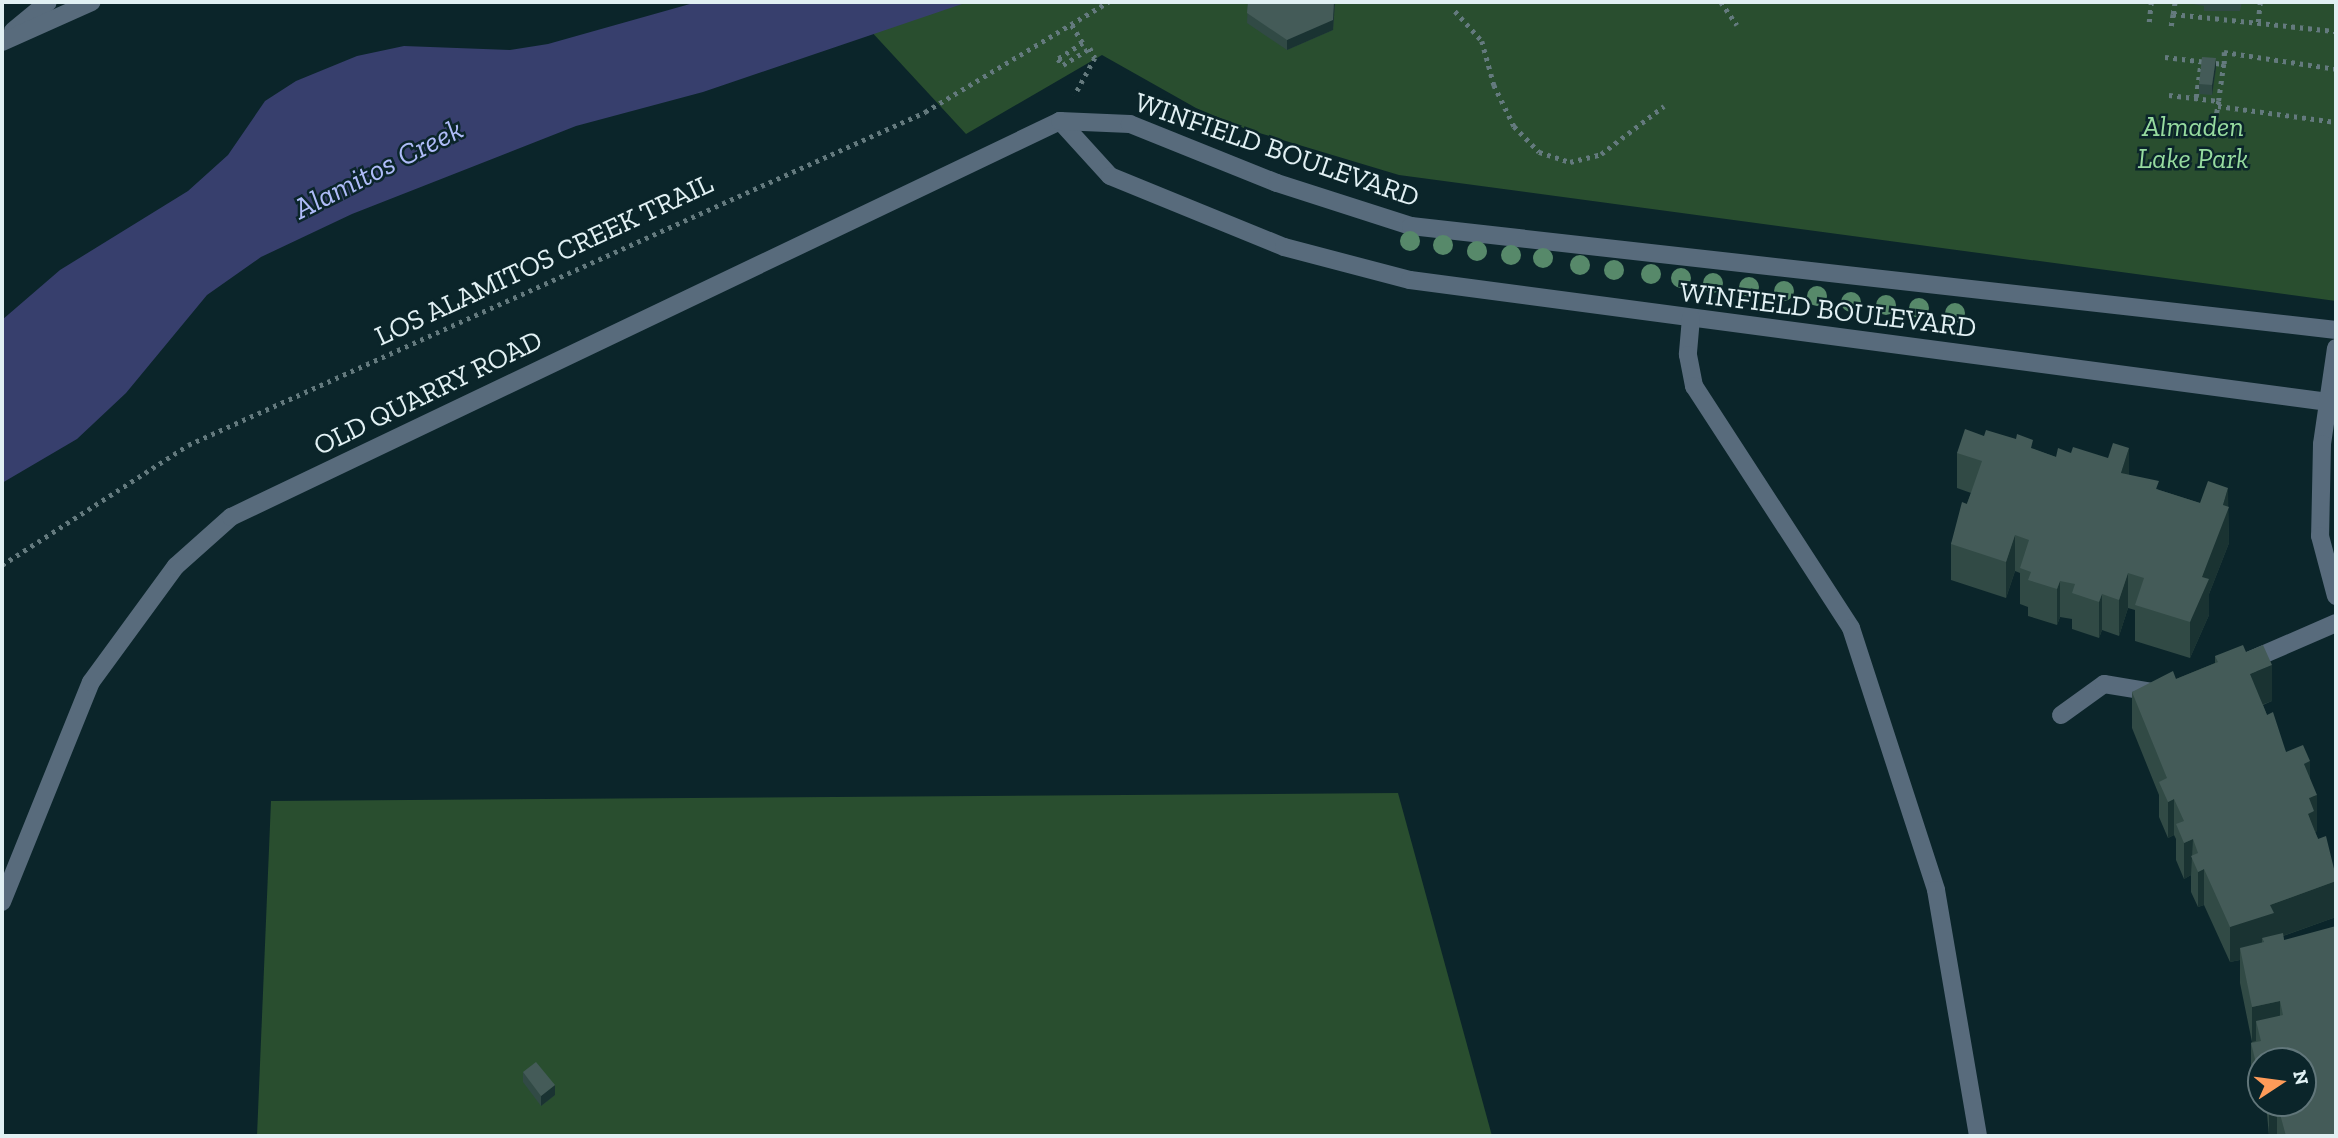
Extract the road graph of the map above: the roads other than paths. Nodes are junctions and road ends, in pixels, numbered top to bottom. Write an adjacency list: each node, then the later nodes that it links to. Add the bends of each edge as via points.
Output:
1 (48, 2): 3 (street)
2 (92, 2): 3 (street)
3 (2, 41)
4 (1060, 121): 5 (street, WINFIELD BOULEVARD, via 1110,176 1284,247 1410,281); 6 (street, WINFIELD BOULEVARD, via 1130,124 1277,183 1411,226); 14 (street, OLD QUARRY ROAD, via 231,517 176,566 91,682)
5 (1690, 318): 8 (street, WINFIELD BOULEVARD); 15 (street, via 1688,355 1694,386 1851,628 1936,890)
6 (2336, 330)
7 (2336, 348): 8 (street)
8 (2332, 403): 9 (street, via 2320,536)
9 (2336, 596)
10 (2336, 623): 11 (street)
11 (2229, 669)
12 (2181, 690): 13 (street, via 2169,695 2104,684)
13 (2062, 715)
14 (2, 902)
15 (1978, 1136)

